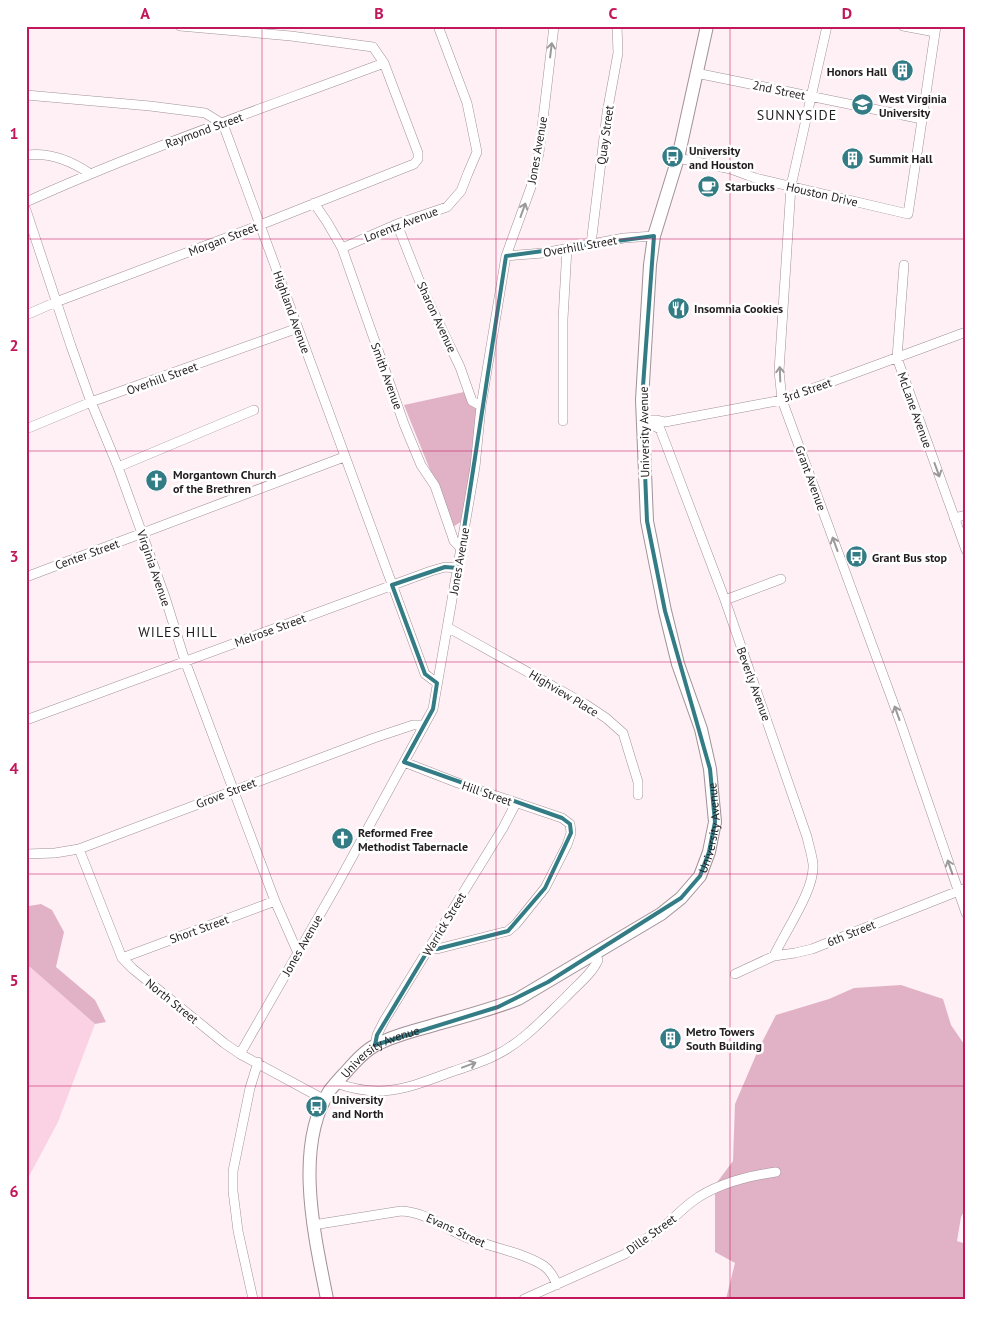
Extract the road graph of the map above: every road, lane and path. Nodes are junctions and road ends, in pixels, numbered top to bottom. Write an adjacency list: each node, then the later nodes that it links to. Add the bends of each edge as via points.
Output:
1 (180, 26): 9 (street, via 362,44 373,47)
2 (438, 26): 22 (street, Lorentz Avenue, via 467,103 477,152 460,191 447,207)
3 (554, 26): 28 (street, Jones Avenue, one-way to 3, via 531,187 539,153)
4 (617, 26): 25 (street, Quay Street, via 618,53)
5 (707, 26): 10 (street, University Avenue)
6 (827, 26): 12 (street, Grant Avenue)
7 (902, 26): 8 (street)
8 (936, 29): 13 (street)
9 (384, 63): 14 (street, Raymond Street); 20 (street, Morgan Street, via 418,159 414,164)
10 (696, 73): 12 (street, 2nd Street); 16 (street, University Avenue)
11 (26, 95): 14 (street, via 205,113)
12 (812, 97): 13 (street, 2nd Street); 18 (street, Grant Avenue)
13 (922, 120): 18 (street, Houston Drive, via 908,214)
14 (223, 124): 17 (street, Raymond Street); 23 (street, Highland Avenue)
15 (26, 155): 17 (street, via 56,156)
16 (678, 158): 18 (street, Houston Drive); 24 (street, University Avenue)
17 (89, 173): 19 (street, Raymond Street)
18 (790, 186): 35 (street, Grant Avenue, one-way to 18, via 779,371)
19 (26, 202)
20 (314, 203): 23 (street, Morgan Street); 26 (street, Smith Avenue)
21 (26, 210): 30 (street, Virginia Avenue)
22 (397, 224): 26 (street, Lorentz Avenue); 37 (street, Sharon Avenue, via 472,401)
23 (260, 225): 30 (street, Morgan Street); 32 (street, Highland Avenue)
24 (654, 236): 25 (street, Overhill Street); 40 (street, University Avenue)
25 (591, 244): 27 (street, Overhill Street)
26 (342, 248): 47 (street, Smith Avenue, via 404,424 421,465 436,486 454,540)
27 (567, 248): 28 (street, Overhill Street); 39 (street, via 562,327)
28 (506, 256): 37 (street, Jones Avenue)
29 (904, 265): 34 (street, McLane Avenue)
30 (56, 302): 31 (street, Morgan Street); 36 (street, Virginia Avenue)
31 (26, 315)
32 (298, 328): 36 (street, Overhill Street); 42 (street, Highland Avenue)
33 (966, 332): 34 (street, 3rd Street)
34 (897, 358): 35 (street, 3rd Street); 45 (street, McLane Avenue, one-way to 45)
35 (782, 400): 40 (street, 3rd Street, via 666,422); 65 (street, Grant Avenue, one-way to 35)
36 (91, 402): 41 (street, Overhill Street); 43 (street, Virginia Avenue)
37 (481, 406): 47 (street, Jones Avenue, via 475,467)
38 (254, 410): 43 (street)
39 (563, 420)
40 (642, 420): 53 (street, Beverly Avenue, via 660,429); 70 (street, University Avenue, via 649,530 678,664 701,729 710,769 715,822 700,876 681,898)
41 (26, 428)
42 (344, 457): 46 (street, Center Street); 52 (street, Highland Avenue)
43 (118, 467): 46 (street, Virginia Avenue)
44 (966, 514): 45 (street)
45 (954, 518): 48 (street, McLane Avenue)
46 (142, 534): 50 (street, Center Street); 55 (street, Virginia Avenue)
47 (461, 548): 49 (street, Jones Avenue)
48 (966, 550)
49 (458, 568): 52 (street, Melrose Street, via 446,567); 54 (street, Jones Avenue)
50 (26, 577)
51 (781, 579): 53 (street)
52 (392, 585): 55 (street, Melrose Street); 56 (street, Highland Avenue, via 425,674)
53 (725, 600): 71 (street, Beverly Avenue, via 807,837 813,865 811,881 800,907)
54 (447, 627): 56 (street, Jones Avenue); 61 (street, Highview Place, via 606,718 623,734 638,782)
55 (185, 661): 57 (street, Melrose Street); 60 (street, Virginia Avenue)
56 (437, 683): 58 (street, Jones Avenue, via 433,709)
57 (26, 720)
58 (424, 725): 59 (street, Jones Avenue); 60 (street, Grove Street, via 414,725 374,738)
59 (404, 762): 62 (street, Hill Street); 69 (street, Jones Avenue)
60 (233, 790): 63 (street, Grove Street); 66 (street, Virginia Avenue)
61 (638, 795)
62 (516, 803): 68 (street, Warrick Street); 68 (street, Hill Street, via 562,818 570,824 567,845 545,888 508,931 437,950)
63 (79, 849): 64 (street, Grove Street); 72 (street, North Street)
64 (26, 854)
65 (962, 890): 67 (street, Grant Avenue); 71 (street, 6th Street, via 812,949)
66 (275, 901): 69 (street, Virginia Avenue); 72 (street, Short Street)
67 (966, 913)
68 (430, 948): 74 (street, Warrick Street, via 377,1035)
69 (298, 952): 75 (street, Jones Avenue)
70 (596, 954): 74 (street, University Avenue, via 518,999); 77 (street, one-way to 70, via 365,1090 403,1089 497,1055 552,1011 595,966)
71 (774, 956): 73 (street, 6th Street)
72 (122, 958): 75 (street, North Street)
73 (735, 974)
74 (375, 1045): 77 (street, University Avenue)
75 (240, 1054): 76 (street, North Street)
76 (258, 1062): 78 (street, North Street); 82 (street, via 233,1170 238,1230)
77 (336, 1083): 78 (street, University Avenue)
78 (325, 1100): 80 (street, University Avenue, via 313,1142 310,1193)
79 (776, 1172): 81 (street, Dille Street, via 744,1178 703,1194 625,1254)
80 (313, 1225): 81 (street, Evans Street, via 412,1212 468,1238 544,1265); 83 (street, University Avenue)
81 (557, 1285): 84 (street, Dille Street)
82 (253, 1299)
83 (327, 1299)
84 (524, 1299)

